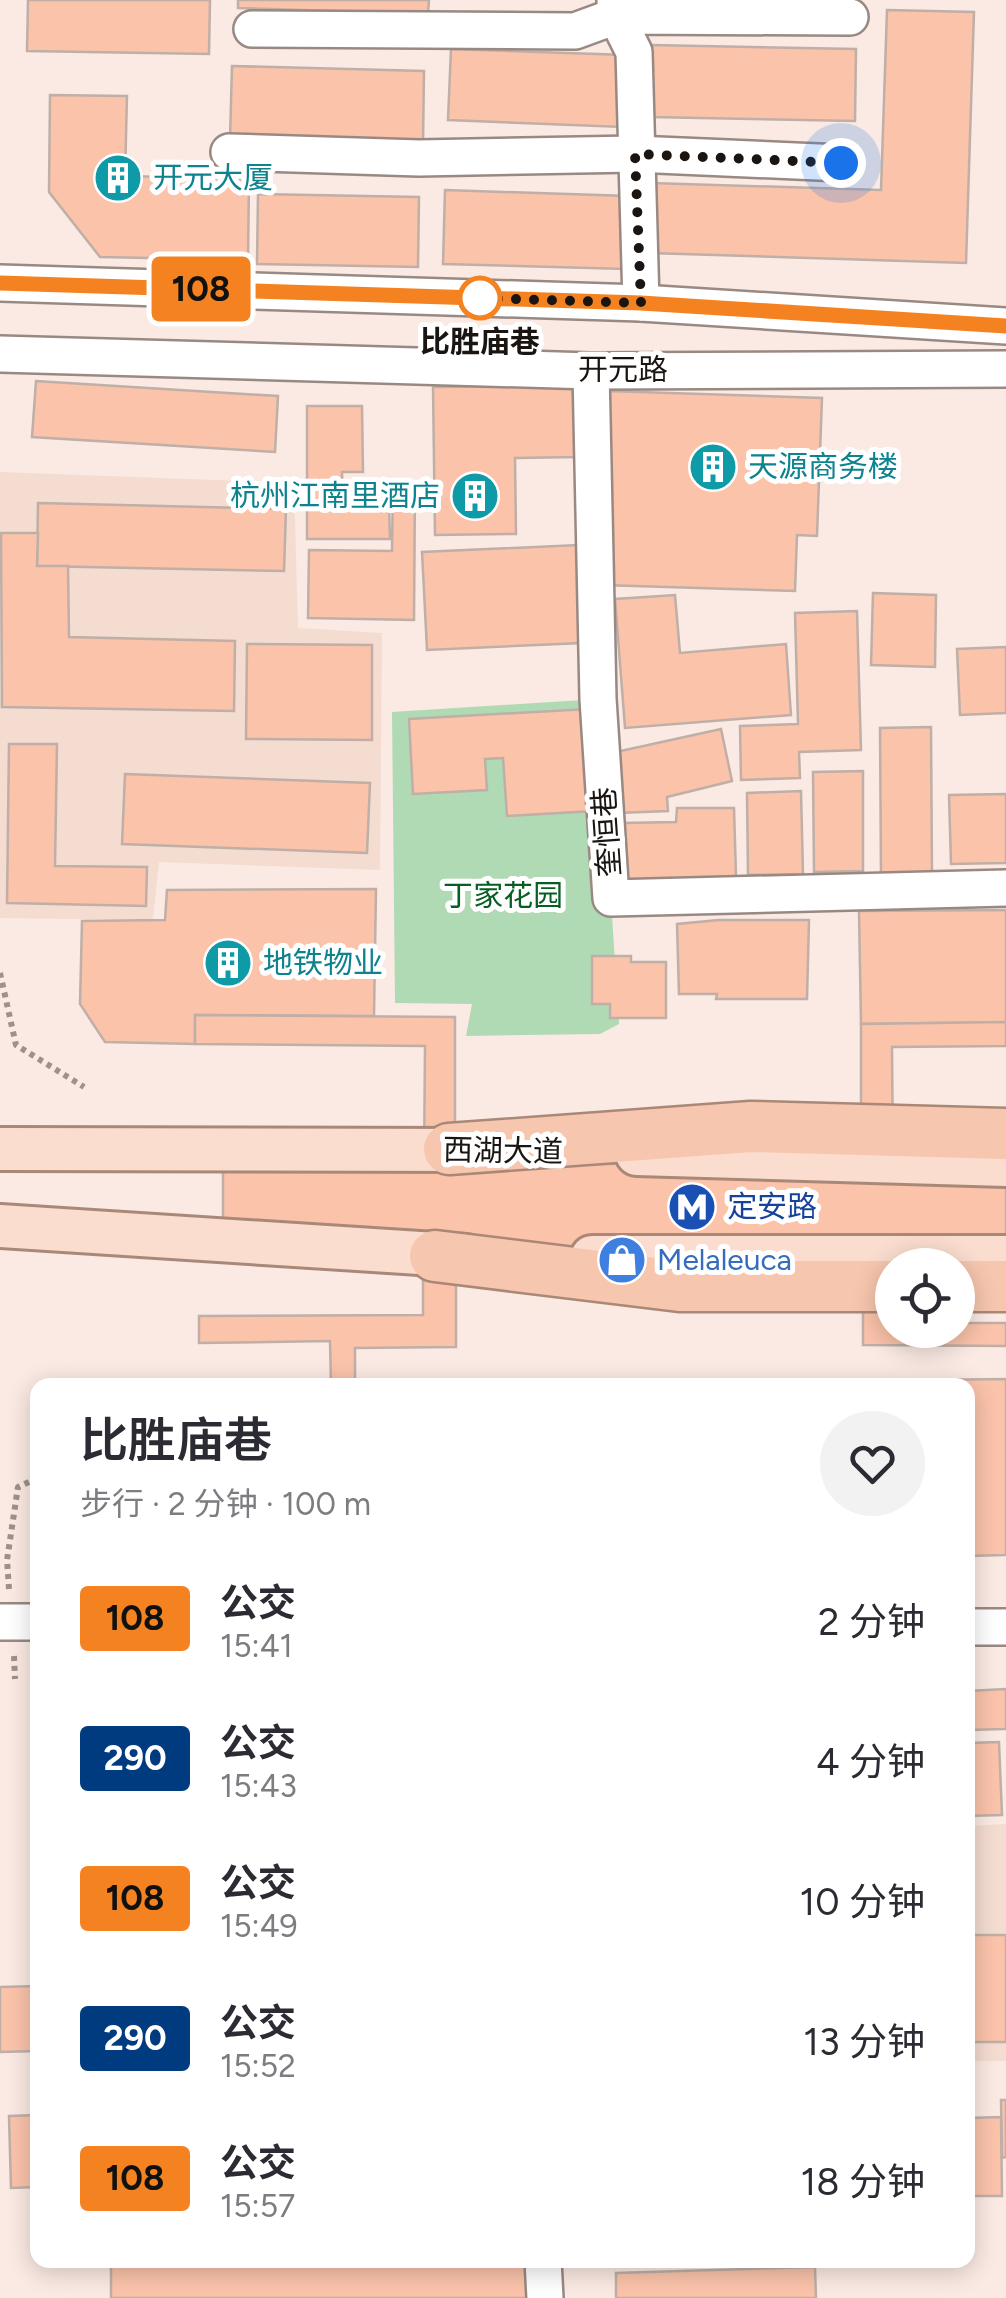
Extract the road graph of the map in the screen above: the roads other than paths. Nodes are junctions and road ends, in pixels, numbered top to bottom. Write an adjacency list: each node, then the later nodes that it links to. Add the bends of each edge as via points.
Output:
1 (616, 8): 2 (street); 3 (street, via 575,31); 5 (street, via 634,52)
2 (850, 17)
3 (252, 29)
4 (229, 152): 5 (street, via 419,158)
5 (635, 154): 6 (street); 8 (street)
6 (841, 163)
7 (0, 283): 8 (street)
8 (641, 303): 9 (street)
9 (1006, 326)
10 (0, 354): 12 (street, 开元路)
11 (1006, 368): 12 (street, 开元路)
12 (590, 371): 13 (street, 奎恒巷, via 598,699 611,898)
13 (1006, 888)
14 (1006, 1134): 16 (highway, via 751,1128)
15 (0, 1149): 16 (main road, 西湖大道)
16 (448, 1149): 17 (main road, 西湖大道)
17 (1006, 1165)
18 (0, 1226): 19 (main road)
19 (435, 1256): 20 (main road); 21 (highway, via 680,1286)
20 (1006, 1257)
21 (875, 1286)
22 (975, 1286): 23 (highway)
23 (1006, 1286)
24 (975, 1626): 25 (street)
25 (1006, 1627)
26 (543, 2268): 27 (street)
27 (545, 2298)

